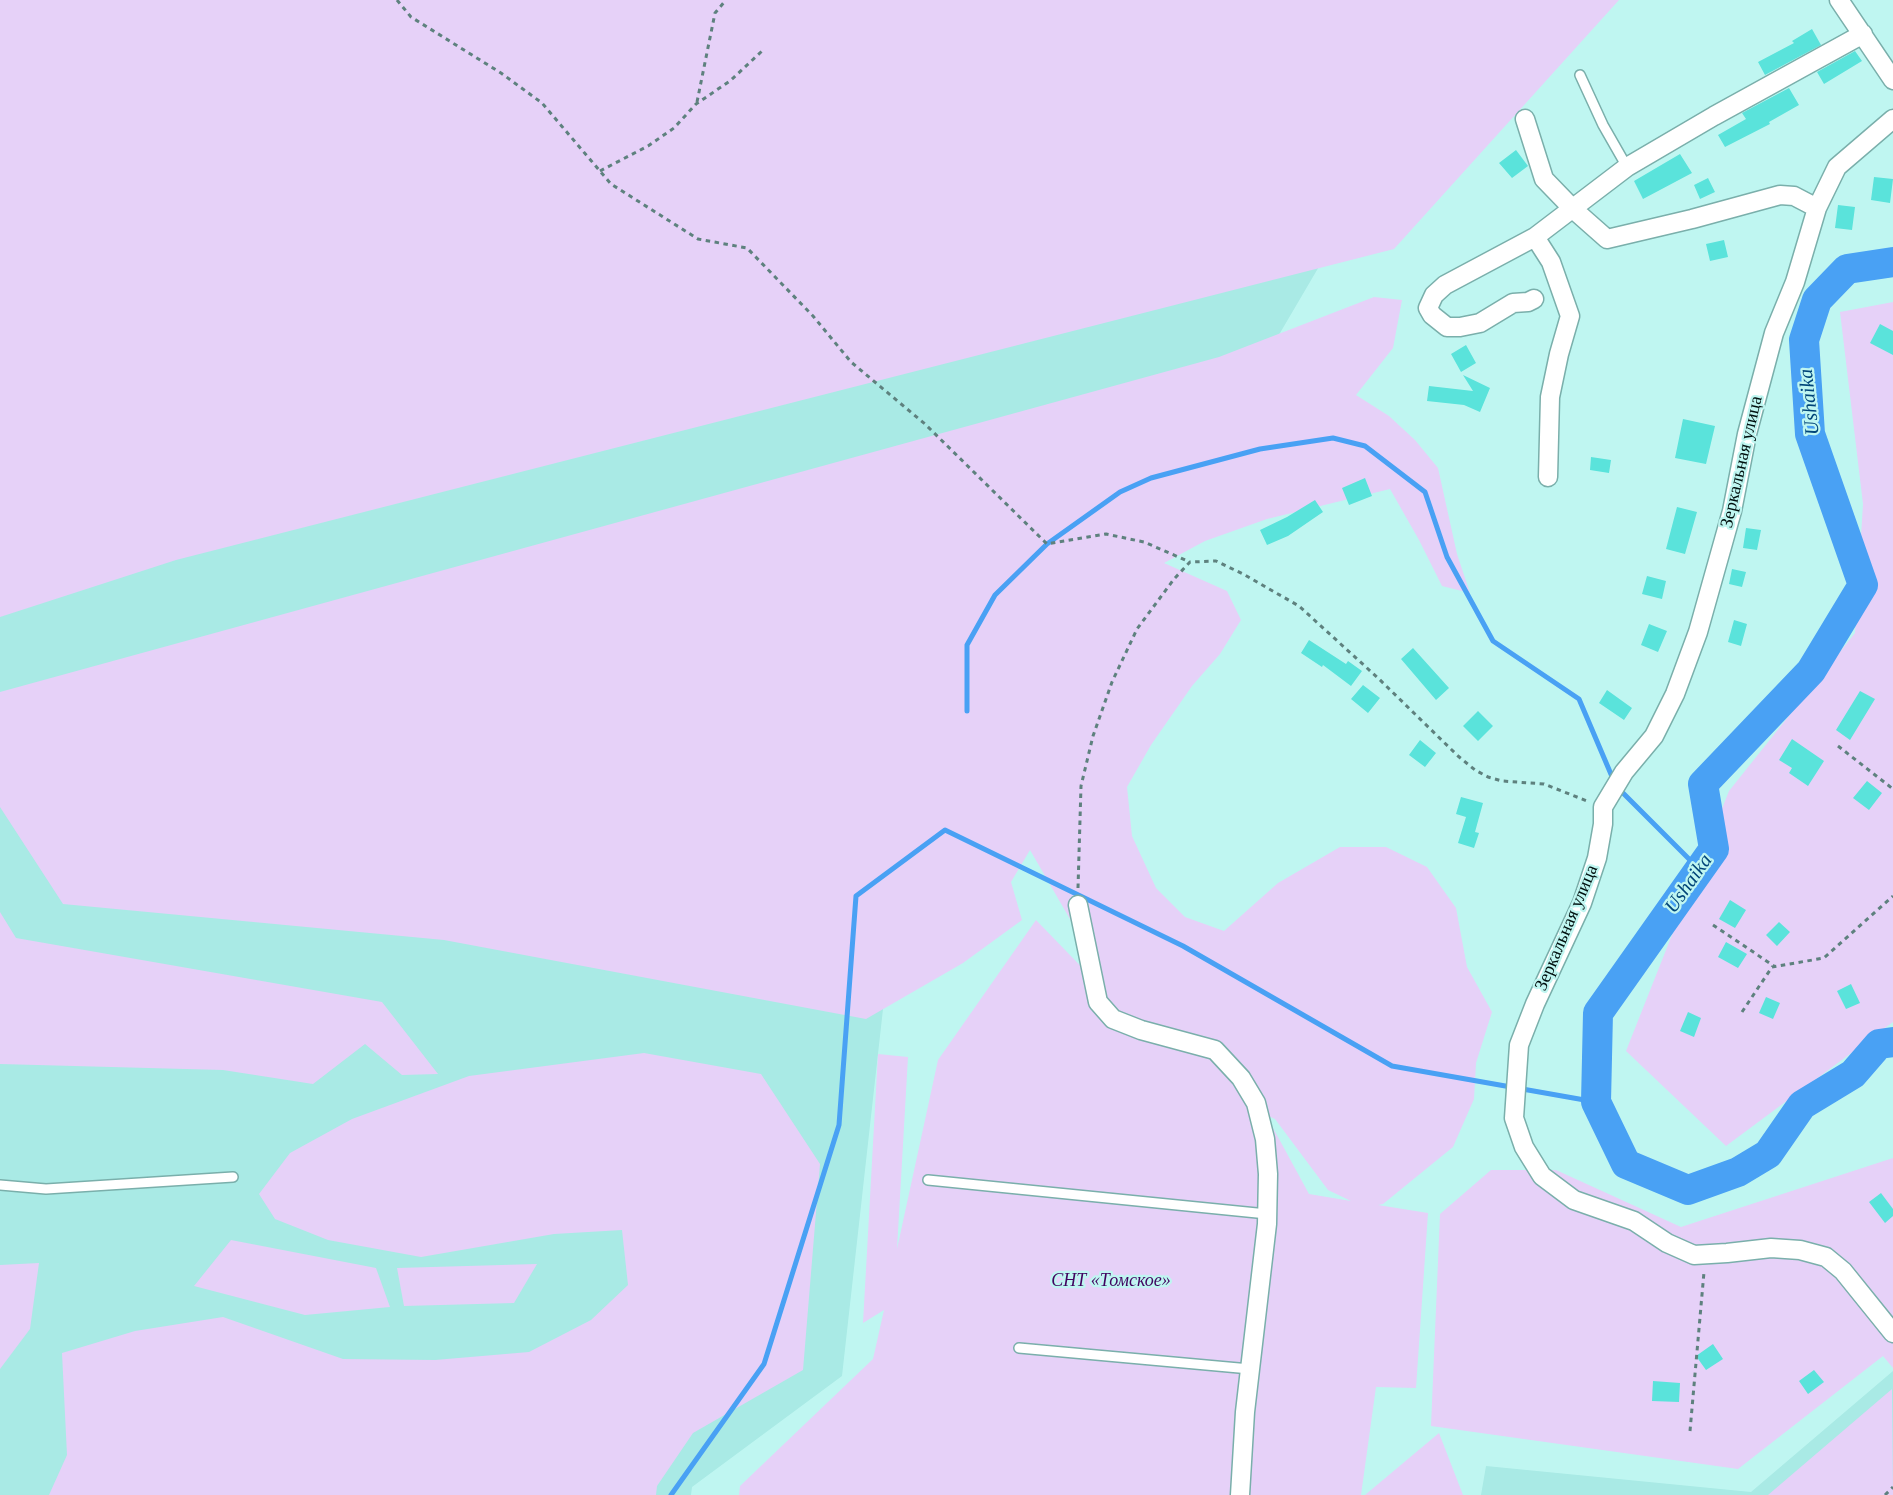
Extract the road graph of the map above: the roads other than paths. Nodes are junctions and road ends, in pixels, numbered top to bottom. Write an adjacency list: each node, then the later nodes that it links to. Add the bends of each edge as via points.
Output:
1 (1839, 0): 2 (street)
2 (1863, 34): 4 (street); 7 (street)
3 (1580, 75): 7 (lane)
4 (1893, 80)
5 (1525, 119): 9 (street, via 1544,179)
6 (1893, 119): 8 (street, Зеркальная улица, via 1837,167)
7 (1627, 167): 9 (street)
8 (1817, 208): 9 (street, via 1794,196 1779,195 1607,239); 18 (street, Зеркальная улица, via 1795,282 1774,333 1713,583 1688,661 1654,736 1624,772 1603,807 1597,858 1582,903 1519,1045 1514,1118 1524,1147 1542,1176 1574,1200 1634,1221 1694,1255 1770,1248 1826,1257 1844,1271)
9 (1573, 209): 10 (street)
10 (1535, 237): 11 (street, via 1446,285 1434,295 1428,308 1447,327 1460,327 1480,323 1513,303); 12 (street, via 1551,262 1570,316 1550,397)
11 (1534, 298)
12 (1548, 477)
13 (1078, 905): 17 (street, via 1098,1002 1113,1019 1215,1050 1257,1103 1265,1138)
14 (233, 1177): 16 (lane, via 46,1189)
15 (928, 1180): 17 (lane)
16 (0, 1185)
17 (1267, 1214): 20 (street)
18 (1893, 1333)
19 (1019, 1348): 20 (lane)
20 (1250, 1369): 21 (street)
21 (1240, 1495)

